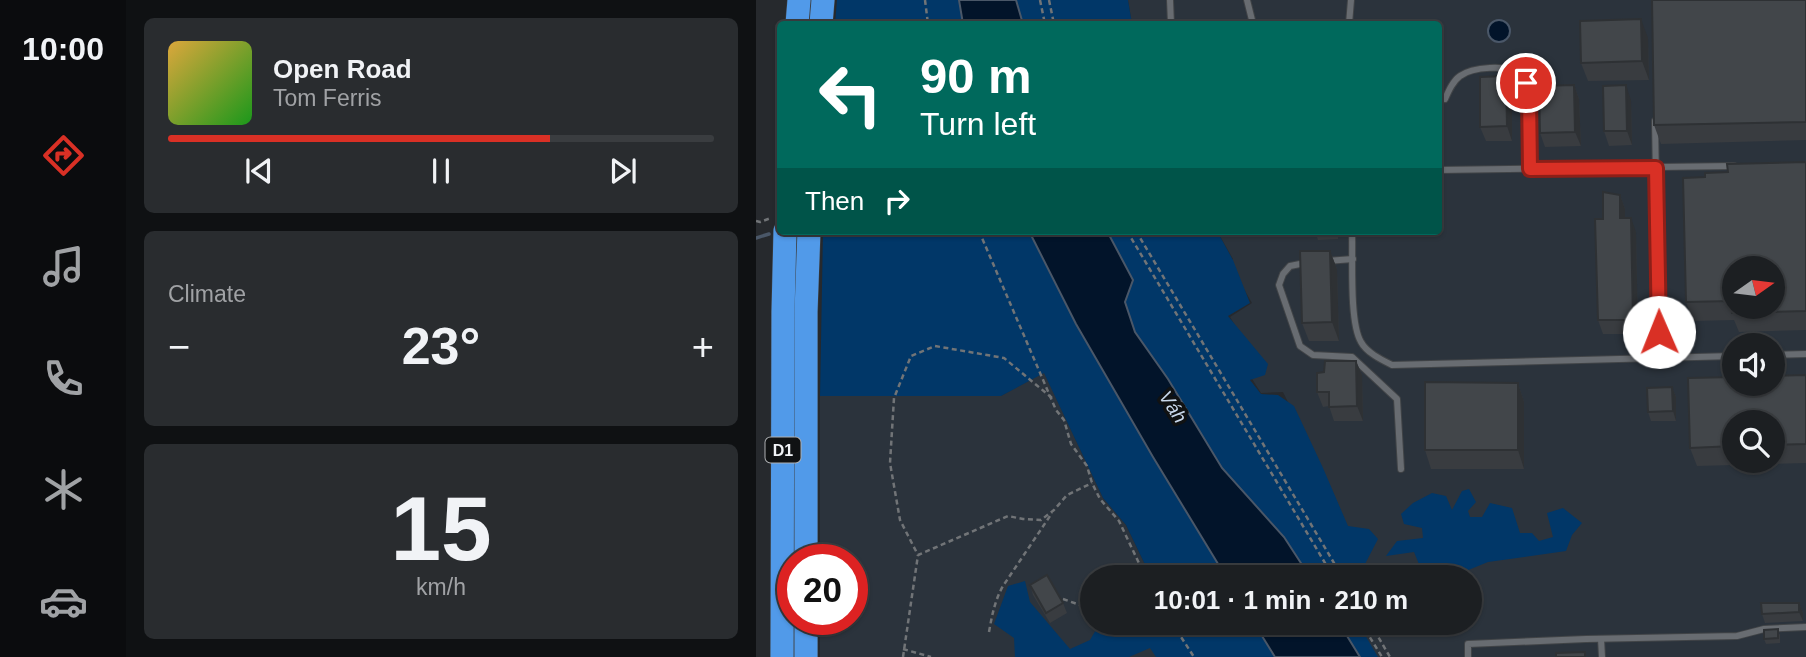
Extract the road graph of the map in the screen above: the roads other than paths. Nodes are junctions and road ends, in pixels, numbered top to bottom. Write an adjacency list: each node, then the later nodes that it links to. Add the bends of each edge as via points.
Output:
1 (799, 0): 6 (highway)
2 (823, 0): 7 (highway)
3 (1170, 0): 8 (lane)
4 (1247, 0): 9 (lane)
5 (1351, 0): 10 (lane)
6 (797, 21)
7 (821, 21)
8 (1171, 21)
9 (1252, 21)
10 (1349, 21)
11 (1446, 99): 15 (lane, via 1458,77 1468,72 1500,68 1521,75 1529,93)
12 (1655, 116): 14 (lane)
13 (1738, 166): 14 (lane)
14 (1656, 168): 15 (lane); 24 (lane)
15 (1530, 169): 16 (lane)
16 (1442, 170)
17 (780, 235): 30 (highway, D1)
18 (809, 235): 26 (highway, D1)
19 (1352, 235): 20 (lane)
20 (1353, 260): 24 (lane, via 1354,324 1361,344 1392,365); 25 (lane, via 1290,266 1279,285 1300,346 1312,355 1352,357 1398,399)
21 (1806, 354): 22 (lane)
22 (1785, 355)
23 (1722, 356): 24 (lane)
24 (1659, 359)
25 (1401, 469)
26 (806, 544)
27 (1806, 628): 29 (lane, via 1765,629 1737,636)
28 (806, 635): 31 (highway)
29 (1601, 639): 32 (lane, via 1468,645); 33 (lane)
30 (782, 657)
31 (806, 657)
32 (1468, 657)
33 (1602, 657)

